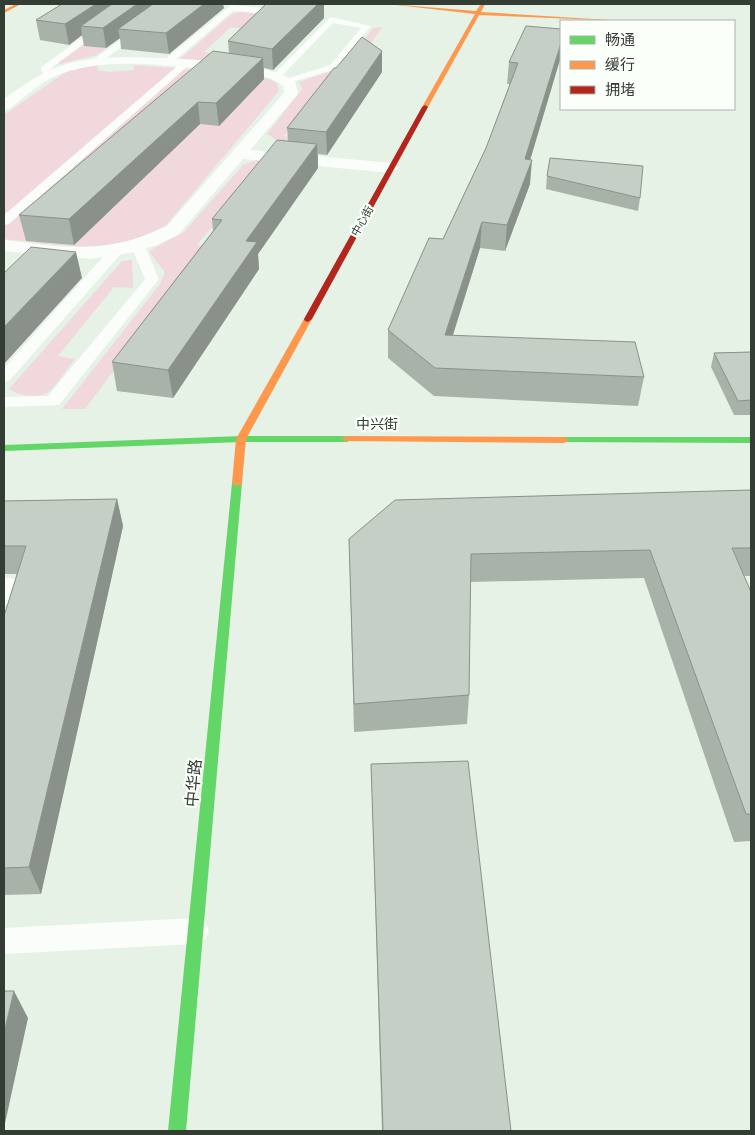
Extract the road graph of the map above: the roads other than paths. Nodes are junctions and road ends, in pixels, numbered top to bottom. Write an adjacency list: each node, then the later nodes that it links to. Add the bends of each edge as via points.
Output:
1 (18, 4): 6 (street)
2 (134, 4): 12 (lane, via 44,69)
3 (175, 4): 9 (lane)
4 (390, 4): 5 (street)
5 (480, 8): 7 (street); 16 (street, 中心街)
6 (4, 12)
7 (612, 20)
8 (258, 26): 10 (lane, via 272,12 231,8)
9 (97, 62): 10 (street); 12 (street)
10 (164, 64): 11 (street)
11 (184, 65): 13 (street, via 219,64); 17 (lane)
12 (50, 73): 14 (street)
13 (281, 78): 13 (lane, via 333,67 367,26 331,20); 15 (street, via 290,84 291,94)
14 (7, 101)
15 (244, 148): 16 (street); 19 (street, via 173,230)
16 (394, 162): 25 (street, 中心街)
17 (4, 221)
18 (4, 246): 20 (street)
19 (138, 246): 21 (street); 24 (lane, via 152,279 53,401)
20 (29, 249): 21 (street, via 87,255); 22 (lane)
21 (115, 252): 23 (lane)
22 (17, 262)
23 (4, 377)
24 (4, 402)
25 (242, 439): 26 (street, 中兴街); 27 (street, 中兴街); 30 (street, 中华路)
26 (751, 440)
27 (4, 448)
28 (4, 584): 29 (lane, via 8,584)
29 (4, 598)
30 (196, 931): 31 (lane); 32 (street, 中华路)
31 (4, 941)
32 (177, 1131)

